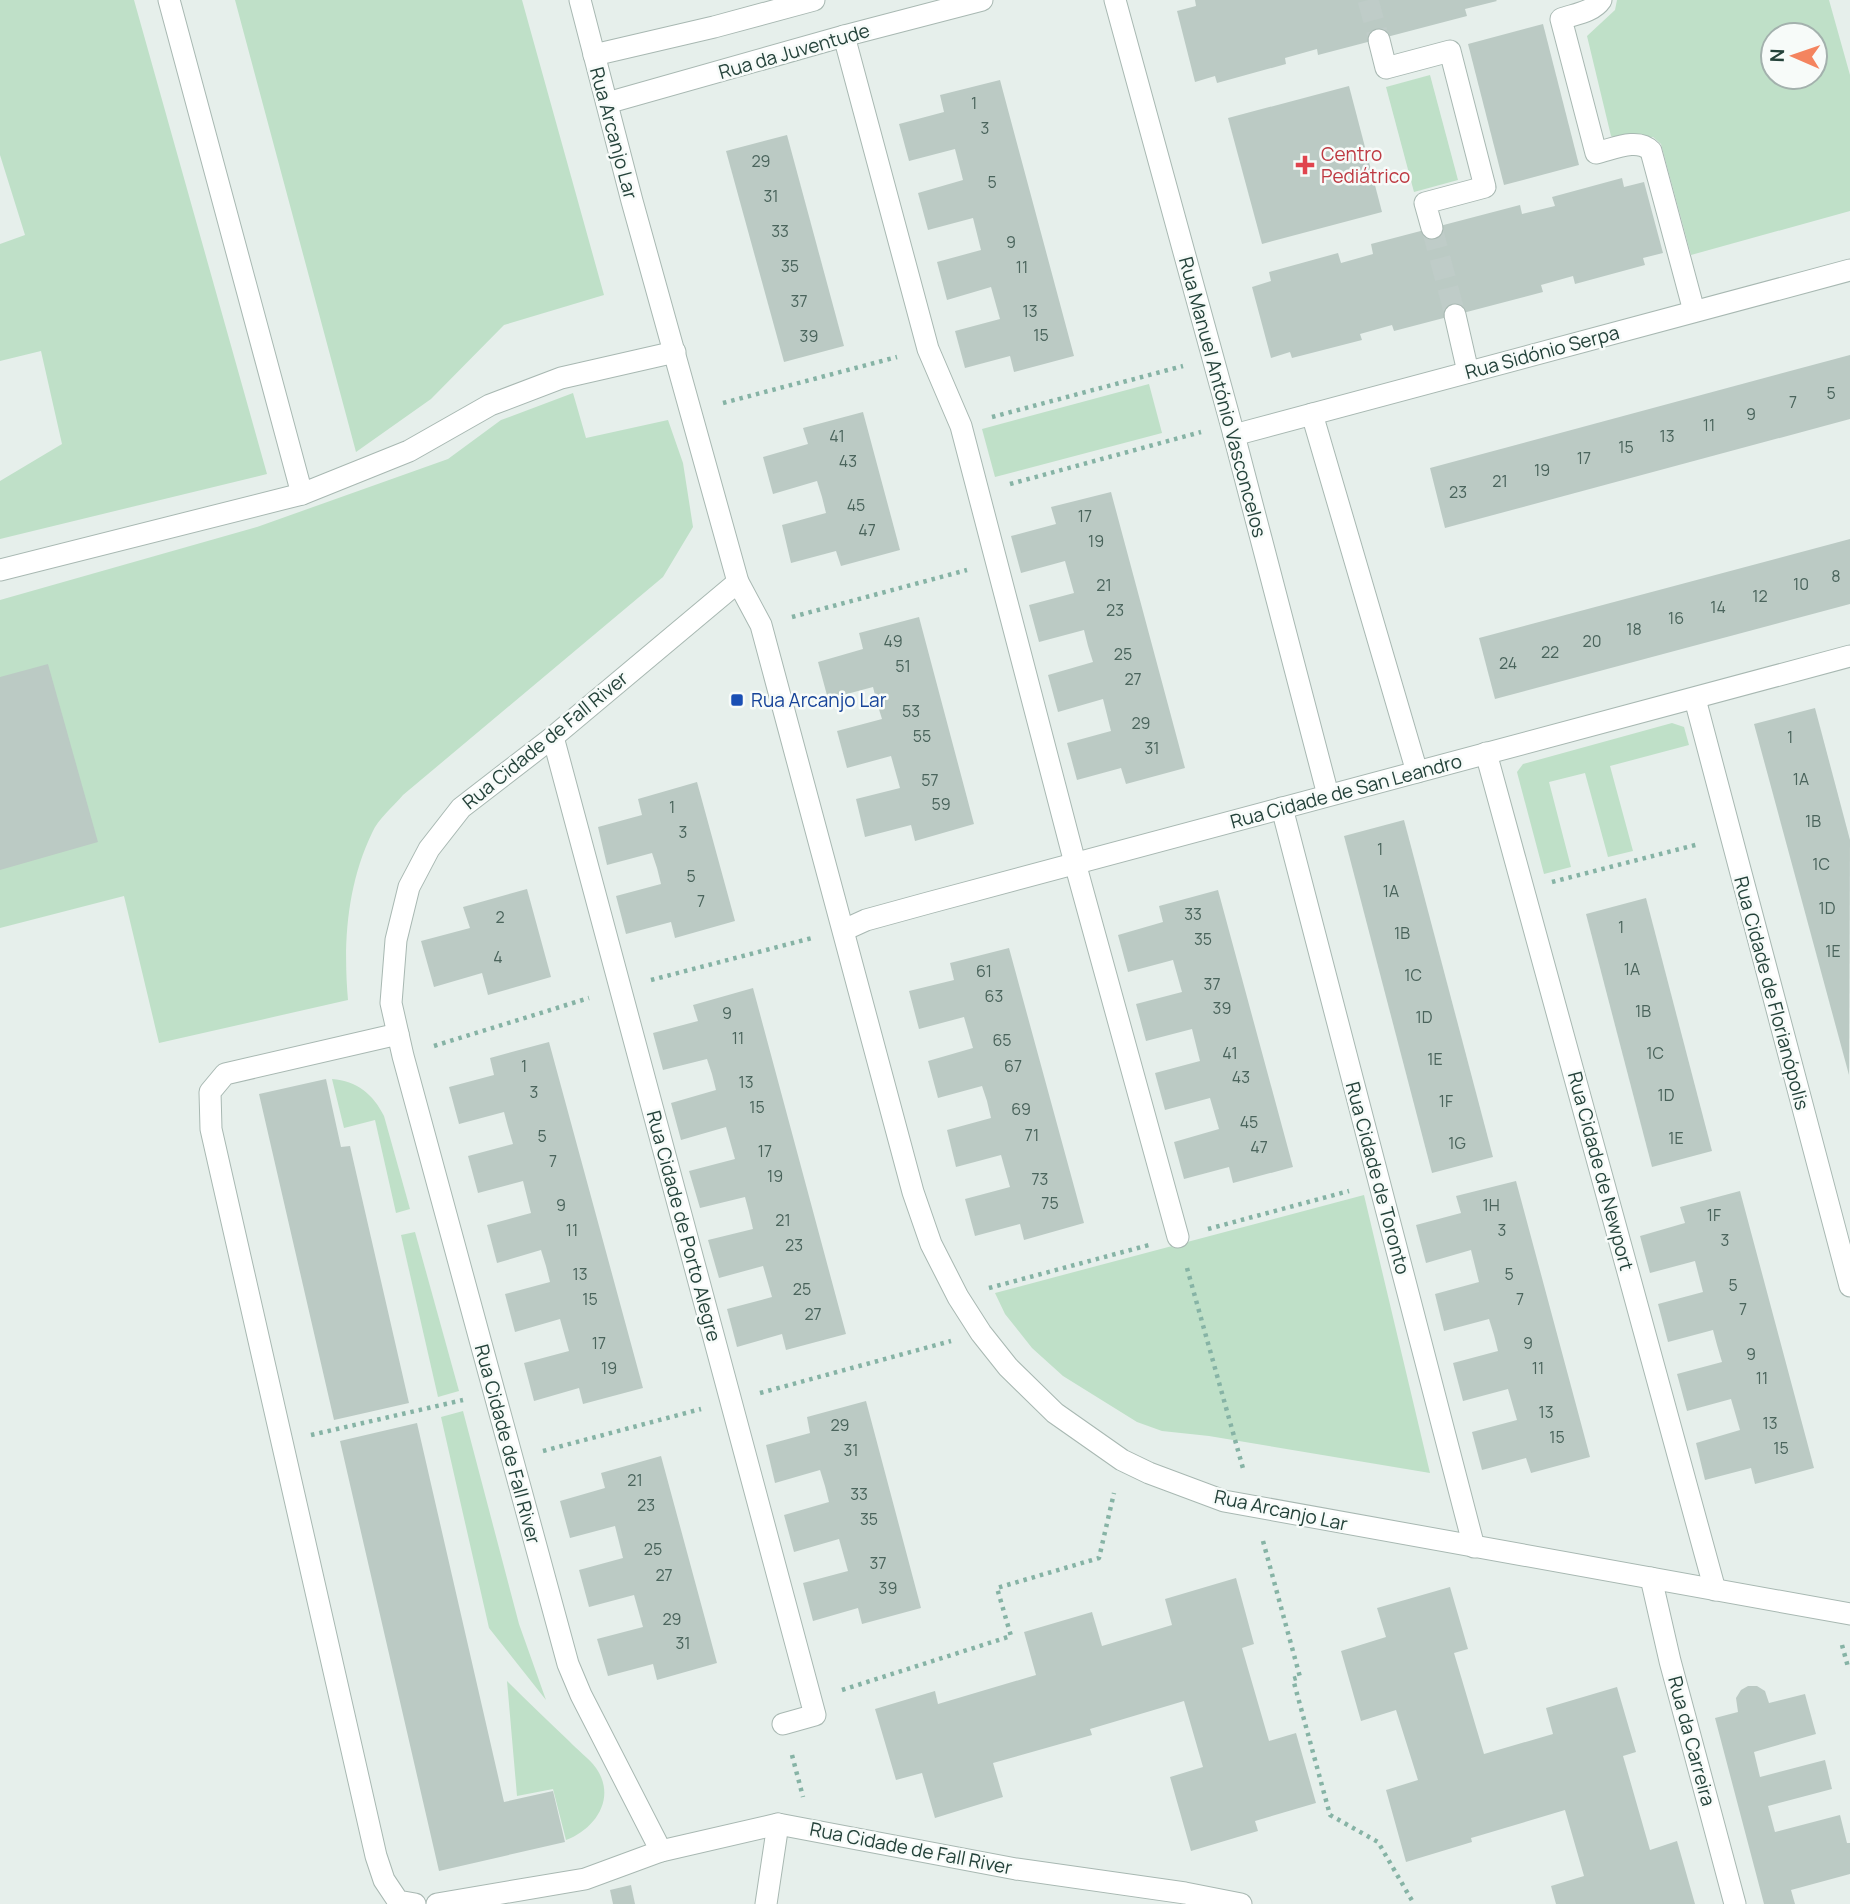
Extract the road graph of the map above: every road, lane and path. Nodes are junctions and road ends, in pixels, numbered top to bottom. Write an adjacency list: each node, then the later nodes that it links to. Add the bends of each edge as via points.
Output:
1 (169, 0): 24 (street)
2 (580, 0): 9 (street, Rua Arcanjo Lar)
3 (814, 0): 9 (street)
4 (982, 0): 7 (street, Rua da Juventude)
5 (1115, 0): 17 (street, Rua Manuel António Vasconcelos)
6 (1601, 0): 13 (street, via 1591,9 1561,19 1596,153 1638,144 1651,151)
7 (844, 36): 10 (street, Rua da Juventude); 15 (street)
8 (1379, 40): 11 (street, via 1386,68 1450,51 1485,187 1425,202)
9 (594, 55): 10 (street, Rua Arcanjo Lar)
10 (607, 103): 16 (street, Rua Arcanjo Lar)
11 (1432, 228)
12 (1850, 270): 13 (street, Rua Sidónio Serpa)
13 (1694, 311): 18 (street, Rua Sidónio Serpa)
14 (1455, 315): 18 (street)
15 (928, 349): 19 (path); 21 (street)
16 (674, 352): 19 (street, Rua Arcanjo Lar); 24 (street, via 561,378 490,405 409,452)
17 (1212, 358): 21 (path); 22 (street, Rua Manuel António Vasconcelos)
18 (1468, 372): 20 (street, Rua Sidónio Serpa)
19 (691, 412): 27 (street, Rua Arcanjo Lar)
20 (1312, 414): 22 (street, Rua Sidónio Serpa); 33 (street)
21 (961, 426): 23 (street)
22 (1233, 429): 23 (path); 34 (street, Rua Manuel António Vasconcelos)
23 (979, 492): 25 (street)
24 (302, 494): 26 (street)
25 (996, 562): 28 (path); 37 (street)
26 (0, 570)
27 (738, 582): 28 (street, Rua Arcanjo Lar); 31 (street, Rua Cidade de Fall River)
28 (761, 625): 39 (street, Rua Arcanjo Lar)
29 (1850, 656): 30 (street, Rua Cidade de San Leandro)
30 (1695, 699): 32 (street, Rua Cidade de San Leandro); 36 (street, Rua Cidade de Florianópolis)
31 (553, 737): 40 (street, Rua Cidade de Porto Alegre); 41 (street, Rua Cidade de Fall River, via 461,808 429,849 409,887 396,940 391,1003)
32 (1486, 753): 33 (street, Rua Cidade de San Leandro); 38 (street, Rua Cidade de Newport)
33 (1417, 772): 34 (street, Rua Cidade de San Leandro)
34 (1328, 795): 35 (street, Rua Cidade de San Leandro)
35 (1282, 808): 37 (street, Rua Cidade de San Leandro); 52 (street, Rua Cidade de Toronto)
36 (1731, 836): 38 (path); 44 (street, Rua Cidade de Florianópolis)
37 (1075, 863): 39 (street, Rua Cidade de San Leandro); 43 (street)
38 (1524, 890): 54 (street, Rua Cidade de Newport)
39 (844, 930): 40 (path); 45 (street, Rua Arcanjo Lar, via 931,1244)
40 (620, 989): 42 (path); 46 (street, Rua Cidade de Porto Alegre)
41 (398, 1034): 42 (street, Rua Cidade de Fall River); 60 (street, via 225,1074 210,1092 211,1129 376,1856 398,1901)
42 (403, 1056): 49 (street, Rua Cidade de Fall River)
43 (1178, 1237): 51 (path)
44 (1850, 1286)
45 (981, 1333): 46 (path); 50 (street, Rua Arcanjo Lar, via 1055,1413)
46 (731, 1401): 49 (path); 57 (street, Rua Cidade de Porto Alegre, via 815,1715)
47 (445, 1404): 48 (path)
48 (335, 1430)
49 (512, 1460): 59 (street, Rua Cidade de Fall River, via 568,1664)
50 (1122, 1460): 51 (street, Rua Arcanjo Lar, via 1224,1501); 56 (path, via 1099,1558 997,1588 1011,1636)
51 (1254, 1507): 52 (street, Rua Arcanjo Lar); 64 (path, via 1300,1676 1293,1679 1330,1815 1377,1842)
52 (1474, 1547): 53 (street, Rua Arcanjo Lar)
53 (1651, 1578): 54 (street, Rua Arcanjo Lar); 65 (street, Rua da Carreira)
54 (1715, 1590): 55 (street, Rua Arcanjo Lar)
55 (1850, 1614)
56 (870, 1681)
57 (783, 1724)
58 (778, 1824): 59 (street, Rua Cidade de Fall River); 62 (street); 63 (street, Rua Cidade de Fall River)
59 (661, 1851): 61 (street, via 585,1879)
60 (415, 1904)
61 (437, 1904)
62 (766, 1904)
63 (1241, 1904)
64 (1414, 1904)
65 (1735, 1904)

